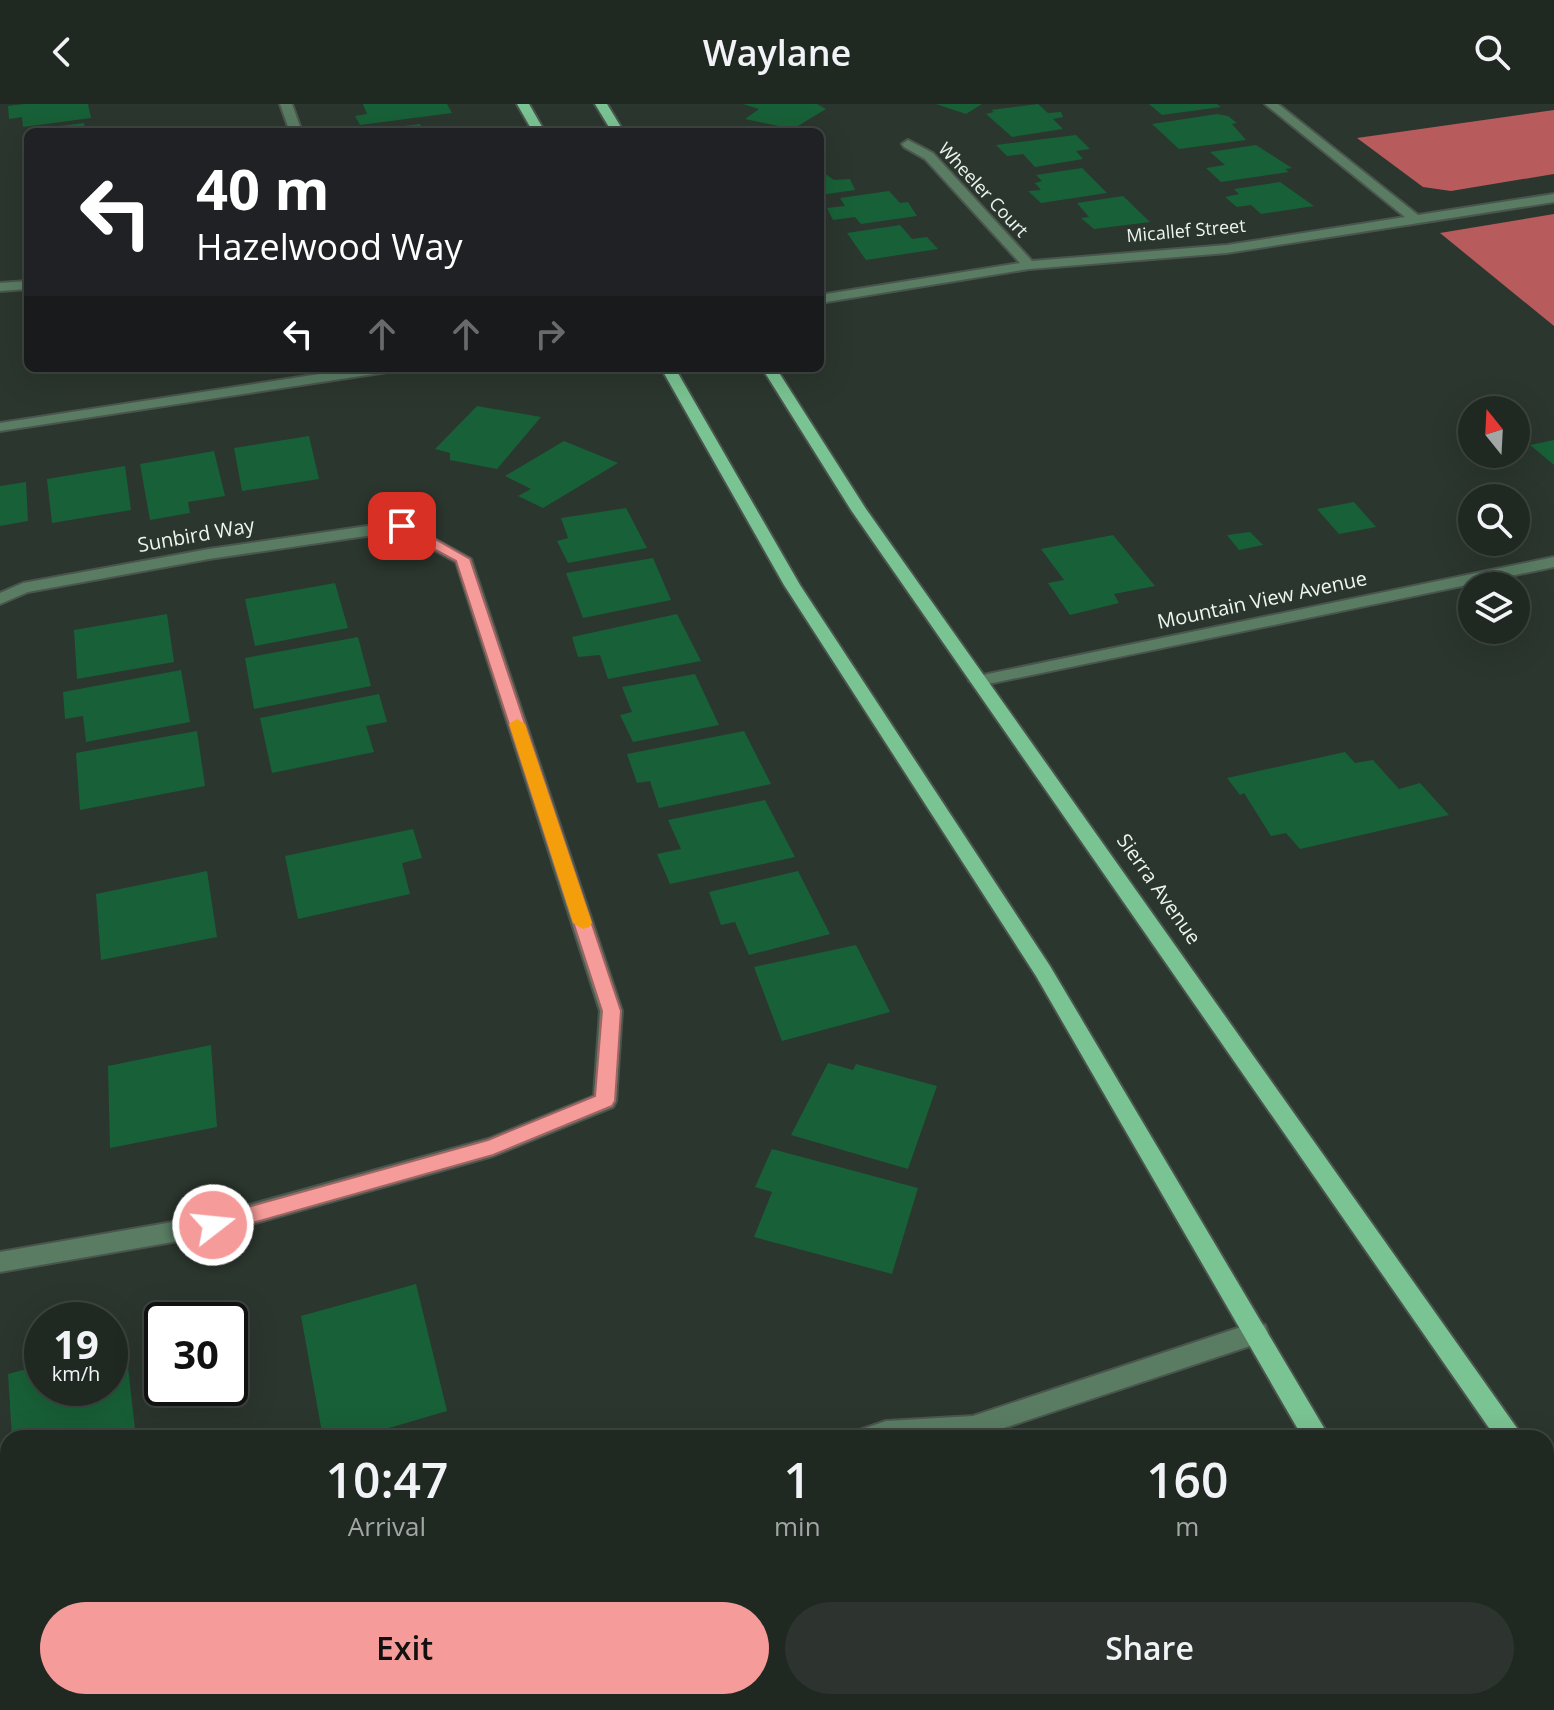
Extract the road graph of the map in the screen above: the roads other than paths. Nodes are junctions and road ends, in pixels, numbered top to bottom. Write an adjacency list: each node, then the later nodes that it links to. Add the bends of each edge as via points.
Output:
1 (286, 104): 5 (street)
2 (523, 104): 6 (main road)
3 (601, 104): 7 (main road)
4 (1271, 104): 10 (street)
5 (295, 128)
6 (537, 128)
7 (616, 128)
8 (908, 144): 11 (street, Wheeler Court, via 929,156)
9 (1554, 198): 10 (street, Micallef Street)
10 (1416, 220): 11 (street, Micallef Street, via 1227,249)
11 (1029, 265): 14 (street, Micallef Street)
12 (24, 285): 13 (street)
13 (0, 287)
14 (824, 298)
15 (361, 372): 18 (street)
16 (670, 372): 23 (main road, via 792,585 1043,971)
17 (772, 372): 21 (main road, Sierra Avenue)
18 (0, 427)
19 (1554, 562): 21 (street, Mountain View Avenue)
20 (0, 599): 22 (street, Sunbird Way, via 23,588 178,559 402,526 463,559 611,1011 605,1101 493,1147 213,1225)
21 (978, 681): 26 (main road, Sierra Avenue)
22 (0, 1262)
23 (1256, 1333): 24 (street); 25 (main road)
24 (986, 1430)
25 (1312, 1430)
26 (1505, 1430)

